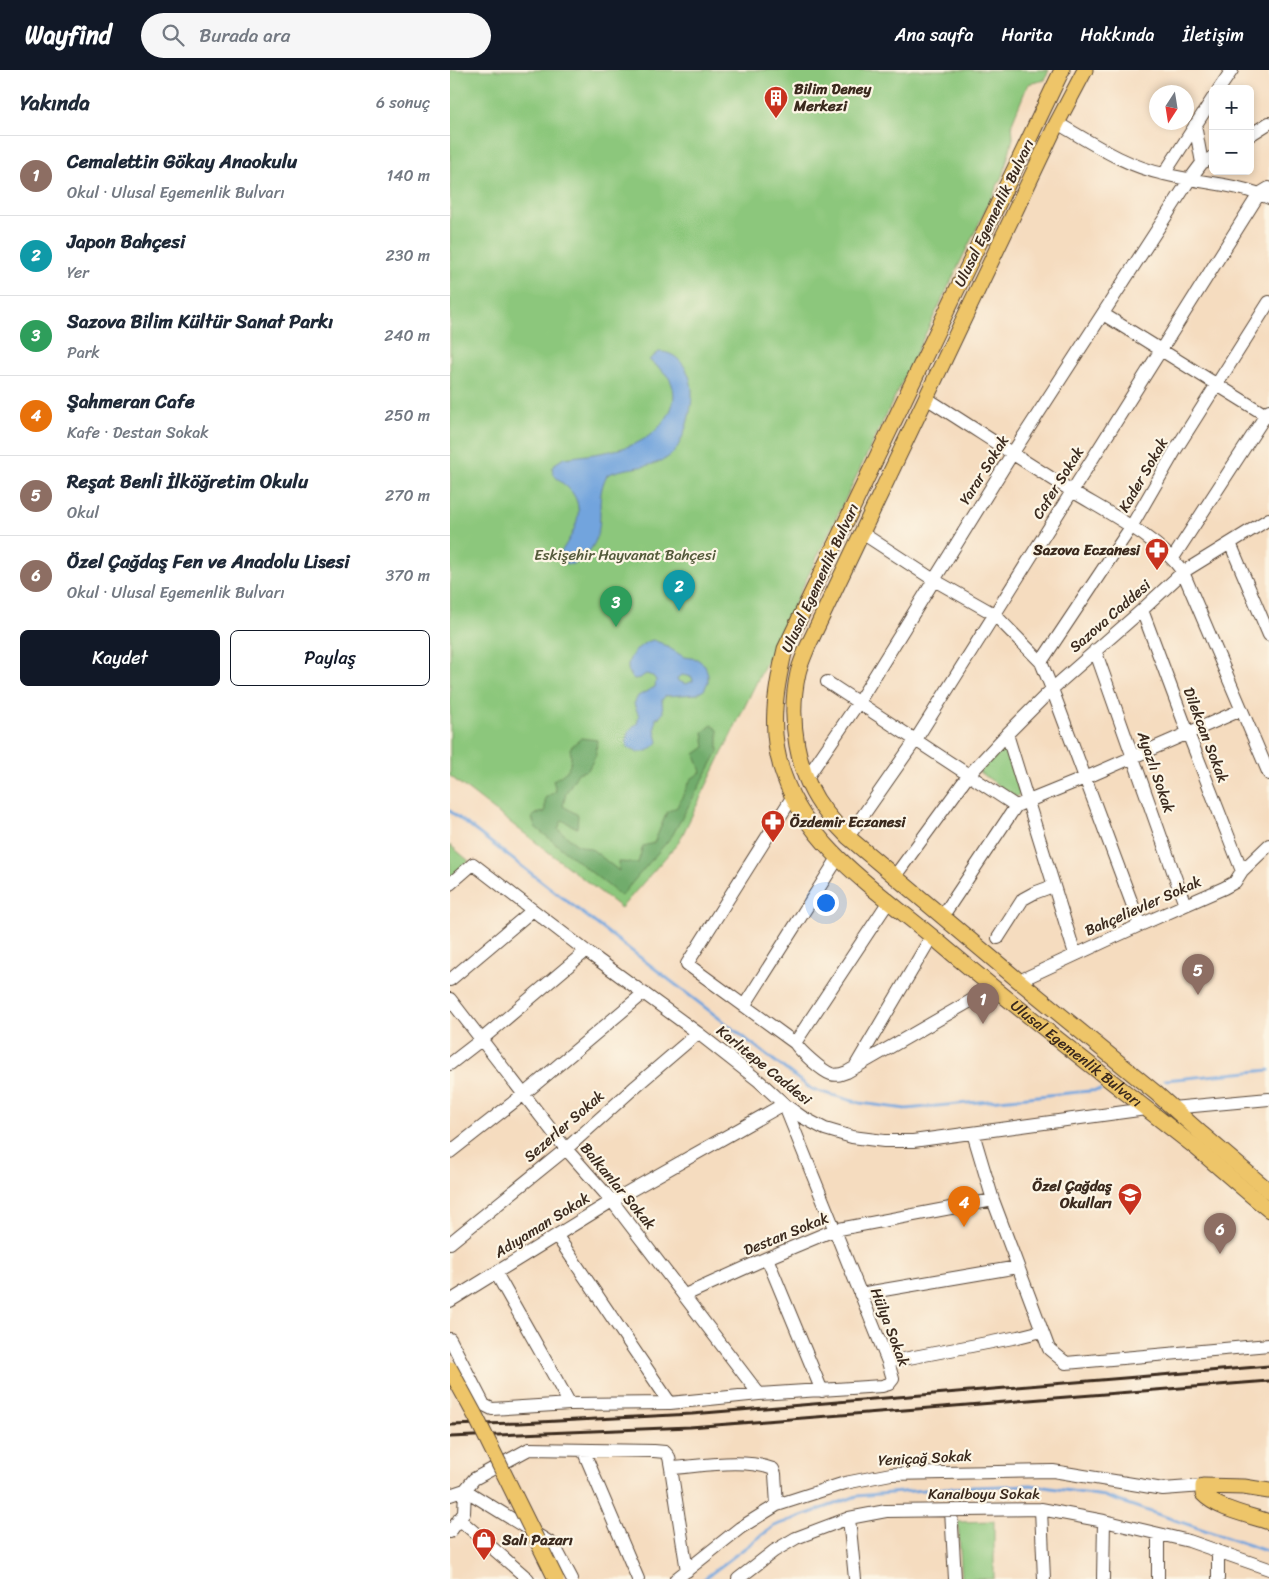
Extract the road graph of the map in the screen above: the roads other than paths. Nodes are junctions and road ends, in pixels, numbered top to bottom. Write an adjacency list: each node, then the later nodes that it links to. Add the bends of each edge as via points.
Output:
1 (1062, 70): 46 (main road, Ulusal Egemenlik Bulvarı, via 785,648 774,708 775,742)
2 (1084, 70): 6 (main road, Ulusal Egemenlik Bulvarı)
3 (1232, 70): 4 (street)
4 (1222, 85)
5 (1209, 104): 8 (street)
6 (1057, 123): 11 (street, via 1131,164); 18 (main road, Ulusal Egemenlik Bulvarı)
7 (1269, 123): 9 (street)
8 (1195, 125): 10 (street); 11 (street)
9 (1254, 132)
10 (1207, 160): 12 (street, Yarar Sokak)
11 (1164, 174): 12 (street)
12 (1190, 179): 13 (street); 15 (street, Yarar Sokak)
13 (1266, 193): 16 (street, Cafer Sokak)
14 (1269, 302): 17 (street, Kader Sokak)
15 (1102, 314): 16 (street); 20 (street, Yarar Sokak)
16 (1161, 350): 17 (street); 21 (street, Cafer Sokak)
17 (1217, 386): 19 (street); 23 (street, Kader Sokak)
18 (926, 398): 20 (street); 24 (main road, Ulusal Egemenlik Bulvarı)
19 (1268, 414): 26 (street)
20 (1012, 454): 21 (street); 28 (street, Yarar Sokak)
21 (1072, 491): 23 (street); 30 (street, Cafer Sokak)
22 (1268, 522): 25 (street, Sazova Caddesi)
23 (1131, 527): 26 (street); 33 (street, Kader Sokak)
24 (862, 533): 28 (street); 45 (main road, Ulusal Egemenlik Bulvarı, via 798,671 794,727)
25 (1230, 543): 27 (street, Sazova Caddesi); 31 (street)
26 (1173, 558): 27 (street)
27 (1183, 572): 29 (street, Sazova Caddesi); 37 (street)
28 (934, 580): 30 (street); 36 (street, Yarar Sokak)
29 (1142, 610): 32 (street, Sazova Caddesi); 38 (street, Dilekcan Sokak)
30 (994, 614): 33 (street); 40 (street, Cafer Sokak)
31 (1269, 635)
32 (1095, 650): 35 (street, Sazova Caddesi); 41 (street, Ayazlı Sokak)
33 (1041, 662): 35 (street)
34 (827, 682): 36 (street)
35 (1052, 689): 39 (street, Sazova Caddesi); 44 (street)
36 (858, 703): 40 (street); 45 (street, Yarar Sokak)
37 (1240, 710): 38 (street); 42 (street)
38 (1188, 733): 41 (street); 51 (street, Dilekcan Sokak)
39 (1007, 734): 43 (street, Sazova Caddesi); 47 (street)
40 (915, 741): 43 (street); 48 (street, Cafer Sokak)
41 (1134, 757): 44 (street); 56 (street, Ayazlı Sokak)
42 (1269, 774)
43 (968, 776): 47 (street); 52 (street, Sazova Caddesi)
44 (1085, 778): 47 (street); 59 (street)
45 (806, 779): 48 (main road, Ulusal Egemenlik Bulvarı, via 824,810)
46 (793, 796): 50 (main road, Ulusal Egemenlik Bulvarı, via 807,821); 69 (street, via 686,964)
47 (1021, 804): 54 (street); 58 (street)
48 (848, 837): 52 (main road, Ulusal Egemenlik Bulvarı)
49 (1269, 845): 51 (street, Bahçelievler Sokak)
50 (838, 858): 55 (main road, Ulusal Egemenlik Bulvarı); 69 (street)
51 (1242, 872): 56 (street, Bahçelievler Sokak, via 1235,882)
52 (895, 876): 58 (main road, Ulusal Egemenlik Bulvarı)
53 (450, 884): 57 (street, Karlıtepe Caddesi, via 473,864)
54 (1053, 886): 61 (street, via 1023,899); 63 (street)
55 (889, 901): 60 (main road, Ulusal Egemenlik Bulvarı); 72 (street)
56 (1185, 905): 59 (street, Bahçelievler Sokak)
57 (533, 910): 62 (street, Karlıtepe Caddesi); 64 (street)
58 (942, 917): 65 (main road, Ulusal Egemenlik Bulvarı)
59 (1140, 925): 63 (street, Bahçelievler Sokak)
60 (932, 936): 66 (main road, Ulusal Egemenlik Bulvarı); 74 (street)
61 (998, 938)
62 (586, 951): 67 (street, Karlıtepe Caddesi); 71 (street)
63 (1075, 954): 65 (street, Bahçelievler Sokak)
64 (450, 980)
65 (1018, 981): 66 (main road); 78 (main road, Ulusal Egemenlik Bulvarı)
66 (993, 988): 74 (street); 79 (main road, Ulusal Egemenlik Bulvarı)
67 (644, 993): 70 (street, Karlıtepe Caddesi); 75 (street)
68 (450, 999): 71 (street, Balkanlar Sokak)
69 (744, 1006): 72 (street)
70 (698, 1033): 77 (street, Karlıtepe Caddesi); 81 (street, Sezerler Sokak)
71 (481, 1040): 73 (street); 75 (street, Balkanlar Sokak)
72 (795, 1043): 74 (street, via 801,1052 831,1074 840,1075)
73 (450, 1064)
74 (856, 1066)
75 (524, 1094): 81 (street, Balkanlar Sokak); 82 (street)
76 (1269, 1099): 78 (street)
77 (784, 1104): 80 (street, Karlıtepe Caddesi, via 825,1129 852,1137 913,1141); 85 (street, Adıyaman Sokak); 87 (street, Hülya Sokak)
78 (1172, 1108): 83 (main road, Ulusal Egemenlik Bulvarı)
79 (1146, 1109): 80 (street, Karlıtepe Caddesi); 86 (main road, Ulusal Egemenlik Bulvarı)
80 (973, 1133): 84 (street)
81 (566, 1149): 85 (street, Balkanlar Sokak); 89 (street, Sezerler Sokak)
82 (450, 1152)
83 (1269, 1190)
84 (993, 1200): 87 (street, Destan Sokak); 91 (street)
85 (612, 1201): 88 (street, Adıyaman Sokak); 94 (street, Balkanlar Sokak)
86 (1269, 1210)
87 (834, 1230): 90 (street, Destan Sokak); 93 (street, Hülya Sokak)
88 (557, 1236): 92 (street, Adıyaman Sokak); 103 (street)
89 (450, 1242)
90 (767, 1258): 94 (street, Destan Sokak); 101 (street)
91 (1018, 1267): 93 (street); 96 (street)
92 (496, 1273): 95 (street, Adıyaman Sokak); 104 (street)
93 (860, 1294): 99 (street, Hülya Sokak)
94 (685, 1295): 102 (street, Balkanlar Sokak)
95 (450, 1301)
96 (1042, 1331): 98 (street, via 1049,1349 1066,1363); 99 (street)
97 (450, 1339): 104 (street, Hülya Sokak, via 484,1405 492,1409)
98 (1269, 1345)
99 (888, 1362): 101 (street, Hülya Sokak, via 893,1379 889,1384)
100 (450, 1368): 124 (main road, bridge)
101 (822, 1391): 102 (street, Hülya Sokak)
102 (759, 1394): 103 (street, Hülya Sokak)
103 (670, 1403): 104 (street, Hülya Sokak)
104 (570, 1404)
105 (583, 1450): 106 (street, via 665,1452); 108 (street, via 529,1449 474,1479); 126 (street)
106 (671, 1468): 111 (street, via 738,1464 766,1466 775,1474); 122 (street)
107 (1203, 1486): 109 (main road); 111 (street, Yeniçağ Sokak, via 1163,1489 1053,1471 891,1474 845,1483); 117 (main road, via 1202,1494 1208,1499)
108 (465, 1490): 110 (street); 115 (street, via 464,1513); 125 (street, via 554,1545)
109 (1269, 1491)
110 (450, 1495)
111 (777, 1505): 122 (street, Yeniçağ Sokak, via 740,1528)
112 (951, 1510): 113 (street, Kanalboyu Sokak); 114 (street, Kanalboyu Sokak, via 886,1511); 129 (street)
113 (1041, 1510): 116 (street, Kanalboyu Sokak); 130 (street)
114 (849, 1518): 127 (street, Kanalboyu Sokak, via 796,1538); 128 (street)
115 (459, 1520): 118 (street); 123 (street)
116 (1104, 1521): 119 (street, Kanalboyu Sokak); 131 (street)
117 (1269, 1522)
118 (450, 1532)
119 (1158, 1534): 120 (street, Kanalboyu Sokak); 132 (street)
120 (1218, 1551): 121 (street, Kanalboyu Sokak); 133 (street)
121 (1269, 1569)
122 (682, 1575)
123 (528, 1579)
124 (556, 1579)
125 (572, 1579)
126 (638, 1579)
127 (738, 1579)
128 (856, 1579)
129 (955, 1579)
130 (1044, 1579)
131 (1103, 1579)
132 (1158, 1579)
133 (1218, 1579)

